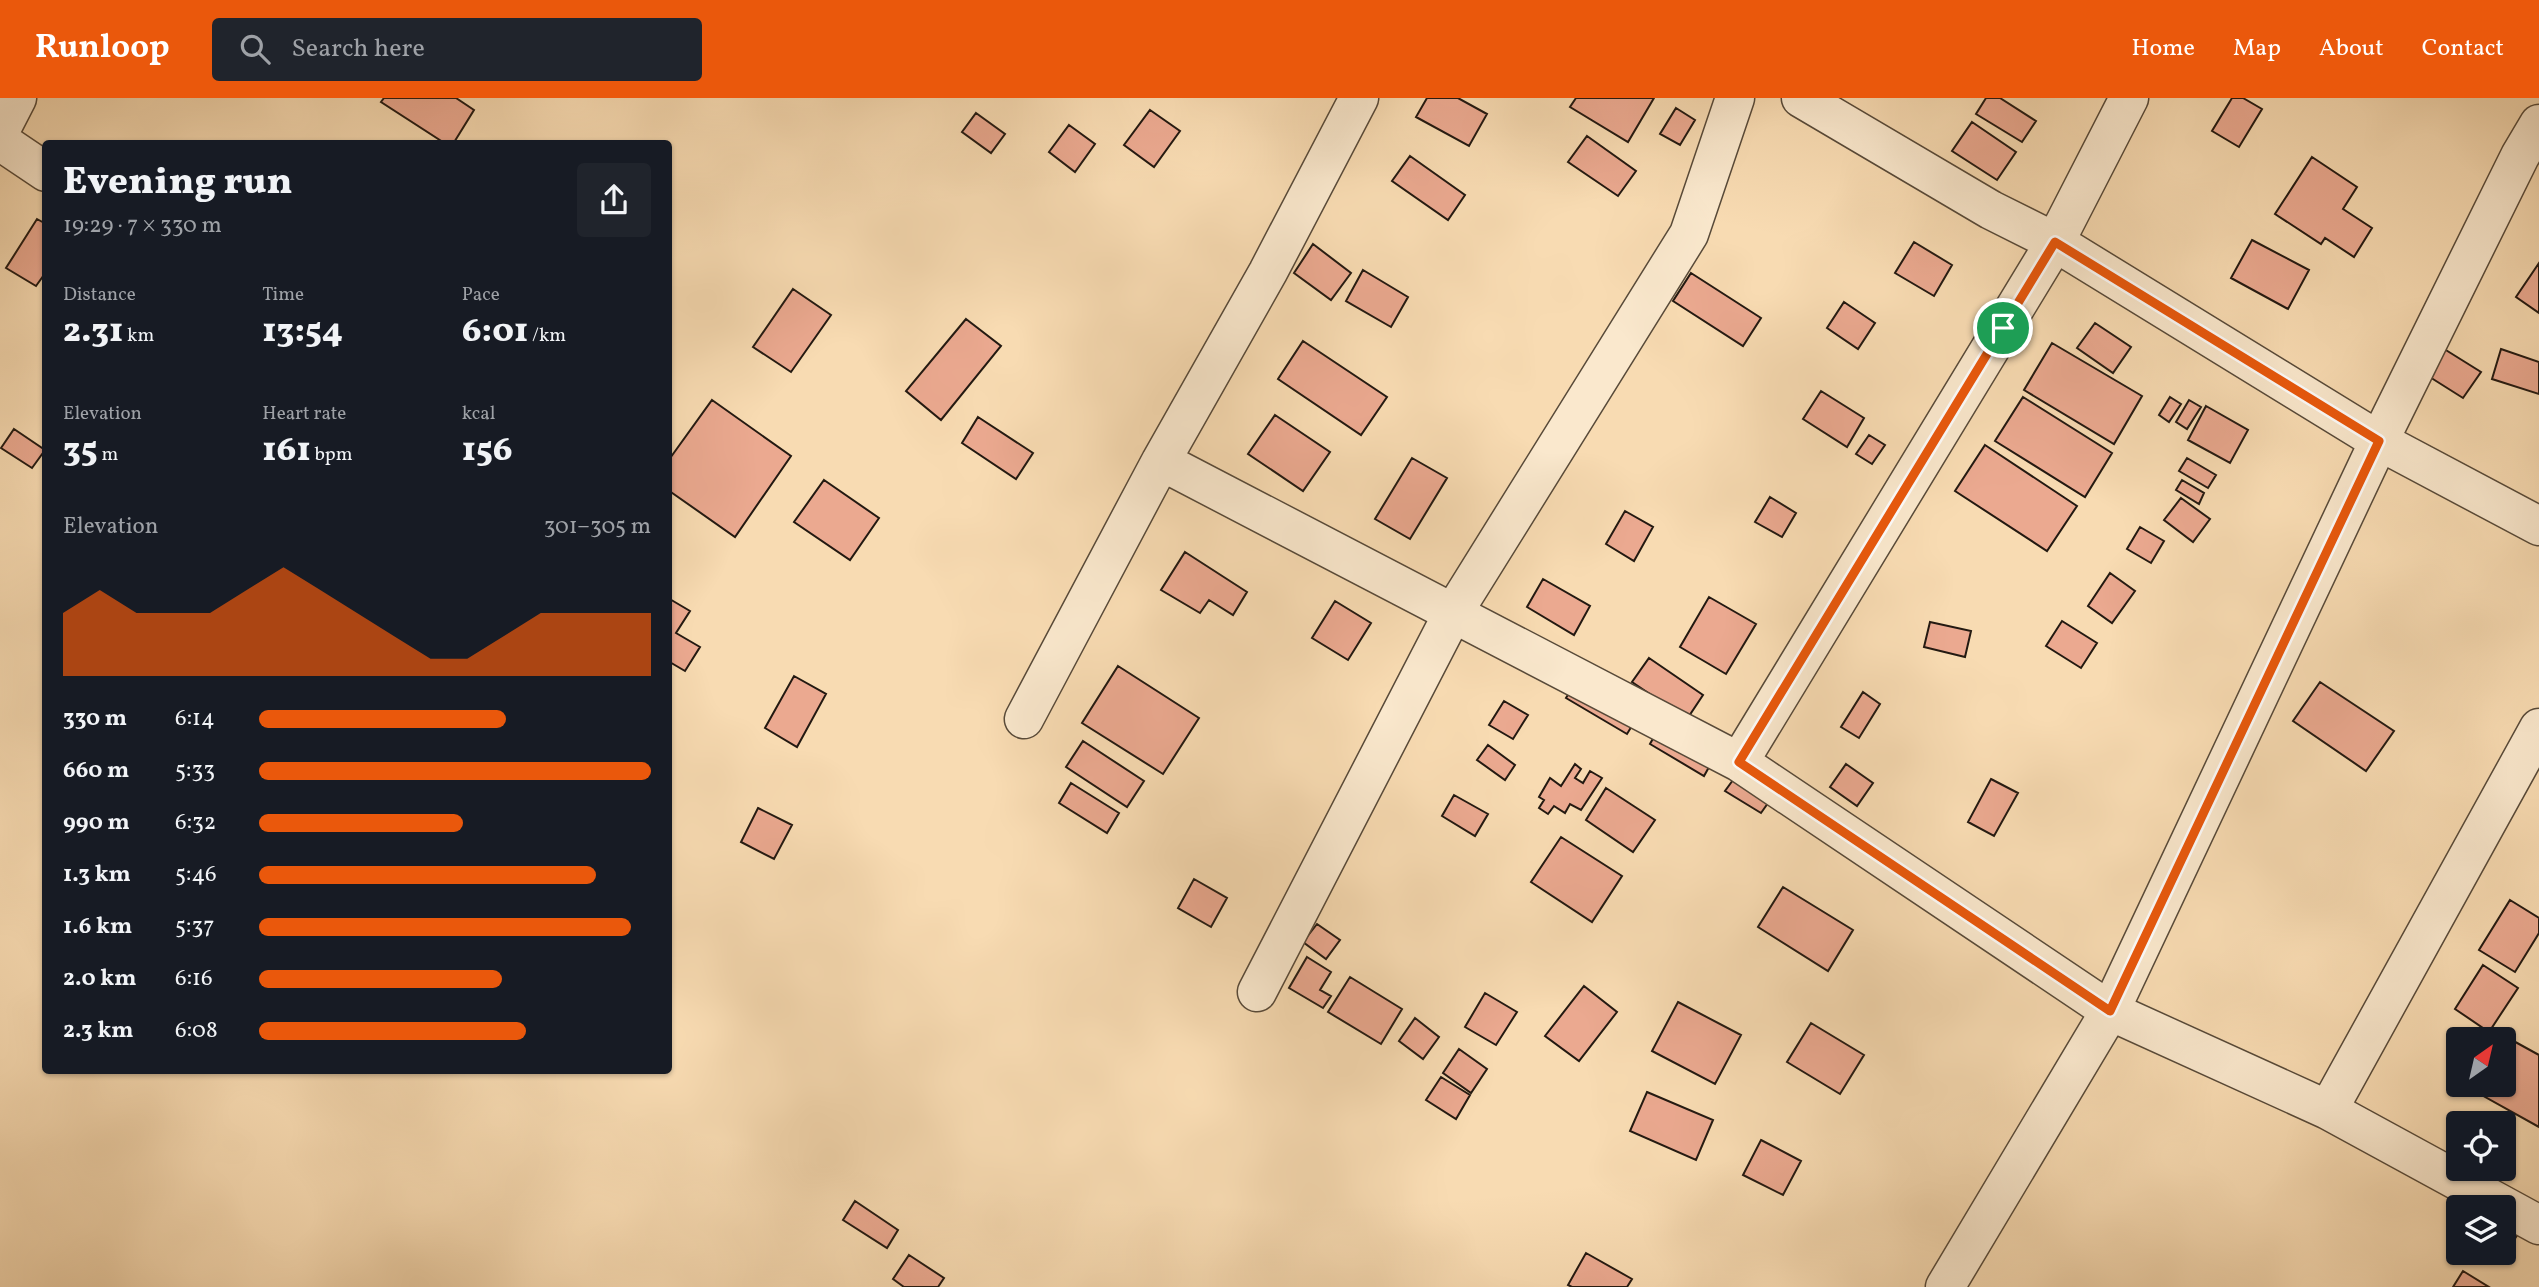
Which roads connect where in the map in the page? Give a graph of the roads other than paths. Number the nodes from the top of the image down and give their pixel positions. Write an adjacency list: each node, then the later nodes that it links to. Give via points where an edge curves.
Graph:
1 (17, 98): 7 (street)
2 (1359, 98): 12 (street)
3 (1735, 98): 14 (street, via 1689,234)
4 (1801, 98): 10 (street, via 1991,210)
5 (2129, 98): 10 (street)
6 (2539, 124): 11 (street)
7 (0, 131)
8 (0, 141): 9 (street)
9 (42, 169)
10 (2055, 242): 11 (street); 17 (street)
11 (2379, 441): 13 (street); 19 (street)
12 (1161, 461): 14 (street); 15 (street)
13 (2539, 526)
14 (1453, 614): 17 (street); 18 (street)
15 (1024, 719)
16 (2539, 728): 20 (street)
17 (1739, 762): 19 (street)
18 (1257, 992)
19 (2110, 1011): 20 (street); 22 (street)
20 (2328, 1110): 21 (street)
21 (2539, 1225)
22 (1945, 1287)

